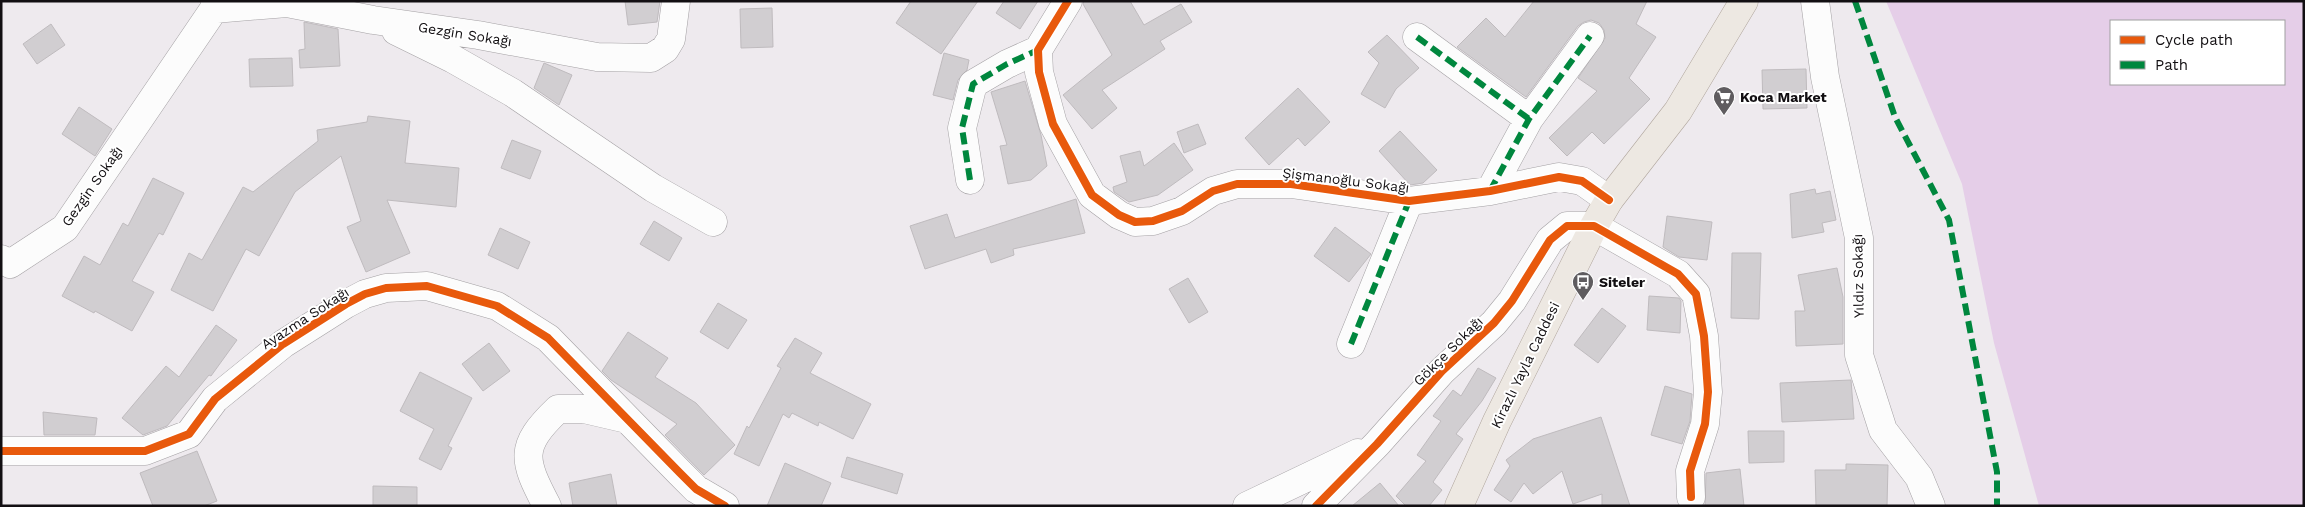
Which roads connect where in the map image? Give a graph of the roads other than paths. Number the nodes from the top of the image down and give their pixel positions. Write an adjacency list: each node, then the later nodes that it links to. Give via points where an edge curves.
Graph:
1 (676, 1): 6 (street, Gezgin Sokağı, via 672,39 665,49 651,58 597,56)
2 (1068, 1): 9 (street)
3 (1744, 1): 13 (main road, Kirazlı Yayla Caddesi, via 1678,111)
4 (1815, 1): 28 (street, Yıldız Sokağı, via 1825,77 1859,238 1859,355 1883,430 1919,477)
5 (214, 5): 6 (street, Gezgin Sokağı, via 287,3); 17 (street, Gezgin Sokağı, via 65,228 10,264)
6 (373, 20): 15 (street, via 513,93 653,188)
7 (1590, 36): 10 (street)
8 (1417, 37): 10 (street)
9 (1038, 50): 11 (street, via 973,84 962,128); 14 (street, Şişmanoğlu Sokağı, via 1039,72 1053,124 1092,195 1134,222 1153,221 1182,211 1213,191 1237,184 1291,184)
10 (1529, 119): 12 (street)
11 (970, 180)
12 (1490, 191): 13 (street, Şişmanoğlu Sokağı, via 1559,177 1582,181); 14 (street, Şişmanoğlu Sokağı)
13 (1609, 200): 16 (main road, Kirazlı Yayla Caddesi)
14 (1409, 201): 18 (street)
15 (713, 222)
16 (1594, 226): 20 (street, Gökçe Sokağı, via 1566,226 1550,240 1512,301 1494,323 1442,371); 22 (street, via 1678,274 1696,294 1704,336 1708,392 1704,424 1690,471); 27 (main road, Kirazlı Yayla Caddesi, via 1497,421)
17 (1, 259)
18 (1351, 344)
19 (627, 419): 21 (street, Ayazma Sokağı, via 548,338 497,306 427,286 386,288 346,304 284,344 214,399 189,434 145,451); 23 (street, via 584,409 558,409 542,424 530,443 528,459 532,476); 24 (street, Ayazma Sokağı, via 696,489)
20 (1377, 444): 25 (street); 26 (street, Gökçe Sokağı)
21 (1, 451)
22 (1691, 497)
23 (547, 506)
24 (724, 506)
25 (1246, 506)
26 (1316, 506)
27 (1459, 506)
28 (1931, 506)

